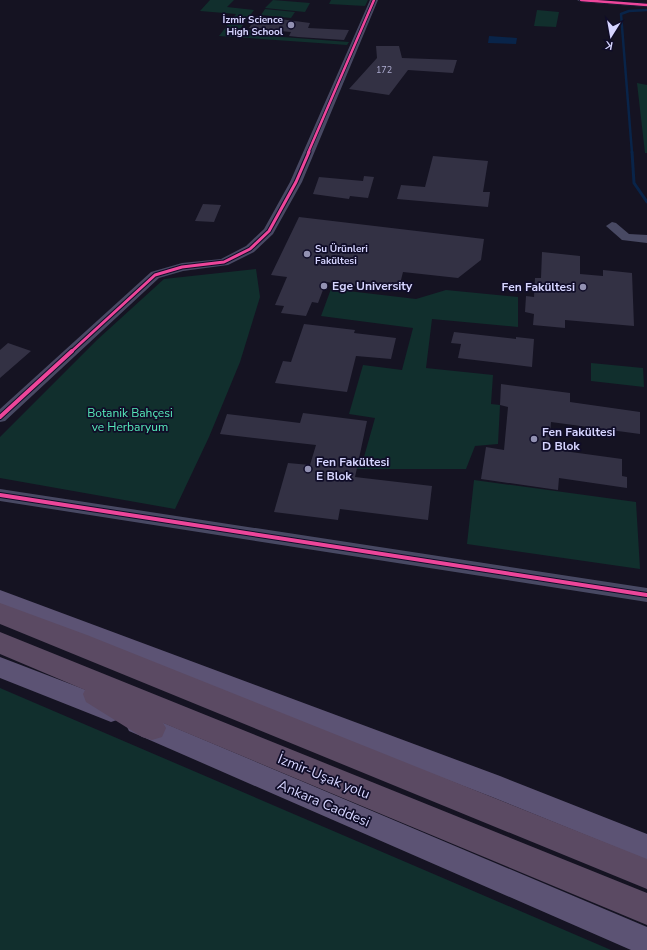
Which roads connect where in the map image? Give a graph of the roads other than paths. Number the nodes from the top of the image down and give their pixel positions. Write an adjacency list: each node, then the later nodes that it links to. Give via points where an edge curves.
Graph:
1 (374, 0): 7 (street, via 296,182 269,230 250,249 224,262 182,267 155,275)
2 (581, 0): 3 (street)
3 (612, 3): 4 (street)
4 (647, 5)
5 (612, 226): 6 (street, via 626,237)
6 (647, 239)
7 (0, 417)
8 (0, 495): 9 (street)
9 (647, 595)
10 (0, 598): 15 (main road)
11 (0, 612): 12 (highway)
12 (78, 642): 15 (highway); 19 (highway)
13 (0, 643): 14 (highway, İzmir-Uşak yolu)
14 (39, 658): 17 (highway); 20 (highway, İzmir-Uşak yolu)
15 (161, 660): 18 (main road, via 500,788)
16 (0, 667): 17 (main road, Ankara Caddesi)
17 (152, 728): 21 (main road, Ankara Caddesi)
18 (647, 847)
19 (647, 874)
20 (647, 909)
21 (647, 942)

